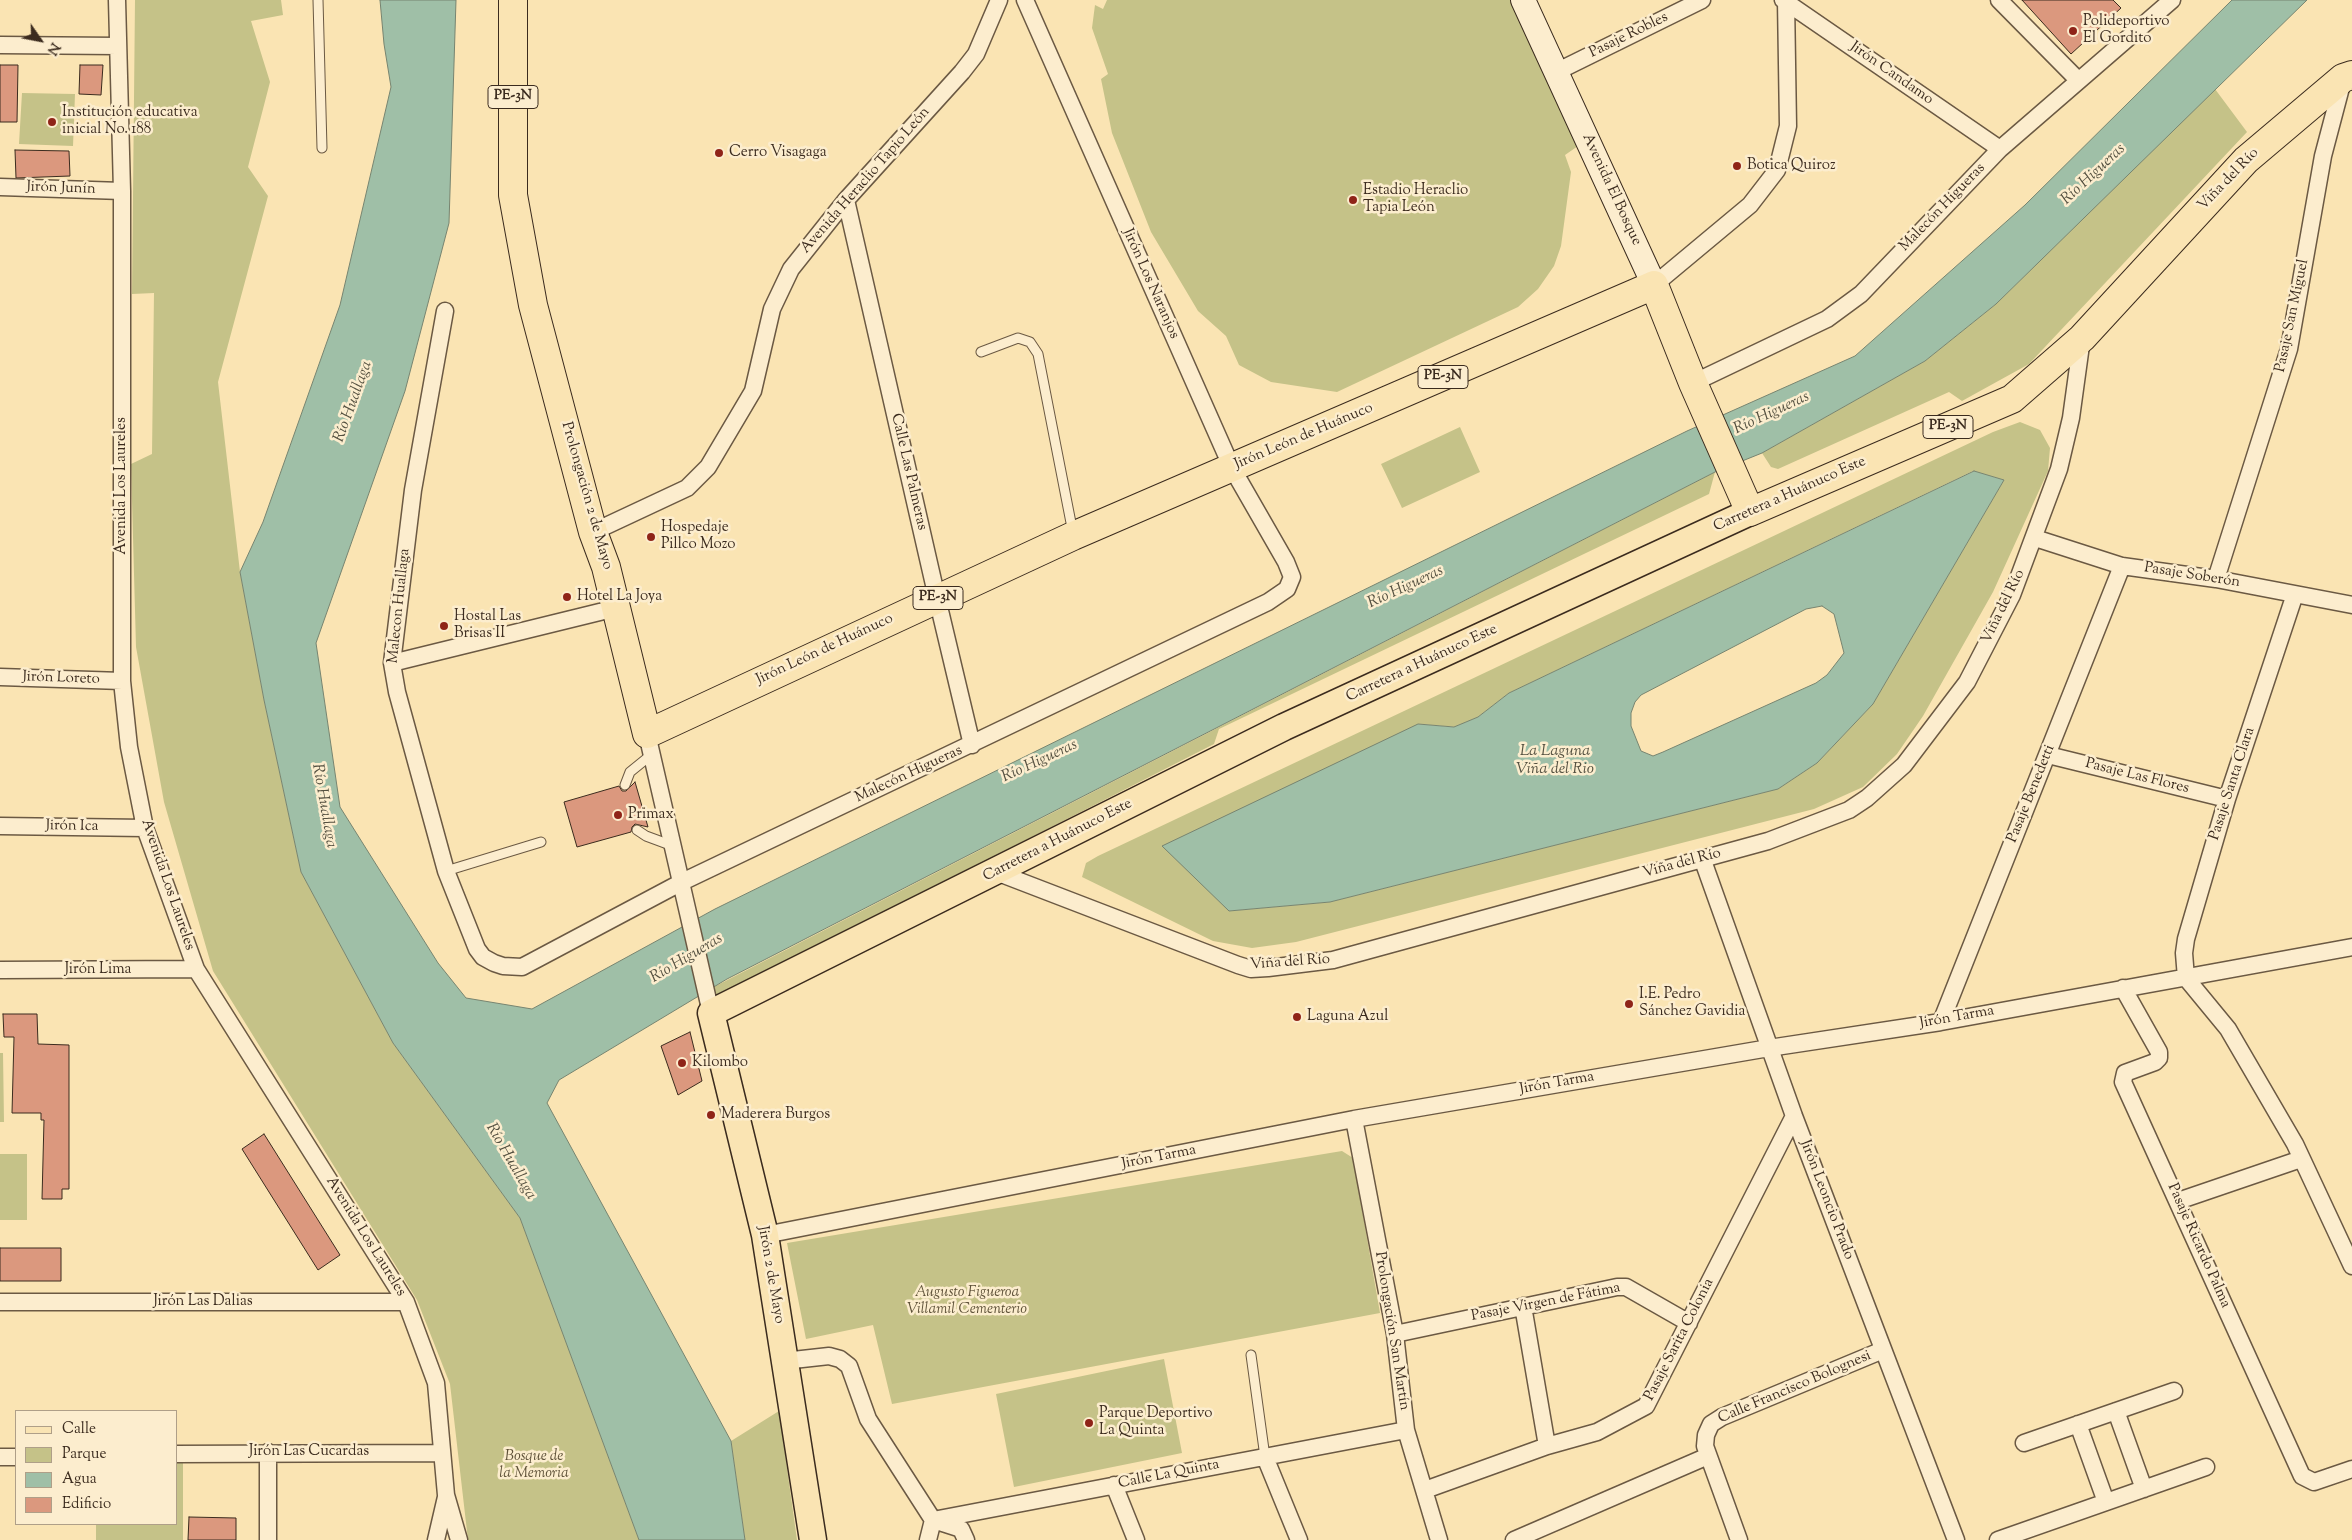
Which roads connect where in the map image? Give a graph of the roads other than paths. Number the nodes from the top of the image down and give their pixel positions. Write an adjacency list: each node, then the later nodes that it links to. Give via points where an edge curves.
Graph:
1 (118, 0): 12 (street, Avenida Los Laureles)
2 (318, 0): 16 (lane)
3 (513, 0): 29 (highway, Prolongación 2 de Mayo / PE-3N, via 512,195 533,305)
4 (999, 0): 20 (street, Avenida Heraclio Tapio León, via 976,54)
5 (1025, 0): 27 (street, Jirón Los Naranjos)
6 (1523, 0): 13 (street, Avenida El Bosque)
7 (1702, 0): 13 (street, Pasaje Robles)
8 (1999, 0): 15 (street)
9 (2172, 0): 15 (street, Malecón Higueras)
10 (1785, 1): 17 (street, Jirón Candamo); 21 (street, Jirón León de Huánuco, via 1788,126 1777,170 1750,205)
11 (0, 45): 12 (street)
12 (118, 46): 19 (street, Avenida Los Laureles)
13 (1556, 72): 21 (street, Avenida El Bosque)
14 (2348, 76): 22 (highway, Viña del Río / PE-3N, via 2246,160); 34 (street, Pasaje San Miguel, via 2324,156 2289,349)
15 (2078, 80): 17 (street, Malecón Higueras)
16 (322, 148)
17 (2000, 149): 26 (street, Malecón Higueras, via 1861,294 1827,319)
18 (0, 187): 19 (street, Jirón Junín)
19 (122, 191): 41 (street, Avenida Los Laureles)
20 (846, 200): 29 (street, Avenida Heraclio Tapio León, via 791,269 772,309 753,391 708,467 687,488); 36 (street, Calle Las Palmeras)
21 (1654, 285): 26 (highway, Avenida El Bosque); 27 (highway, Jirón León de Huánuco / PE-3N)
22 (2118, 299): 24 (highway, Carretera a Huánuco Este / PE-3N)
23 (445, 311): 39 (street, Malecon Huallaga, via 413,490)
24 (2082, 338): 28 (highway, Carretera a Huánuco Este / PE-3N, via 2012,400); 31 (street, Viña del Río, via 2071,418 2059,469)
25 (980, 352): 30 (lane, via 1018,338 1030,342 1038,354)
26 (1697, 392): 28 (highway, Avenida El Bosque)
27 (1232, 468): 30 (highway, Jirón León de Huánuco / PE-3N); 32 (street, Jirón Los Naranjos)
28 (1750, 512): 54 (main road, Carretera a Huánuco Este, via 1284,727)
29 (594, 532): 38 (highway, Prolongación 2 de Mayo / PE-3N)
30 (1073, 536): 36 (highway, Jirón León de Huánuco / PE-3N)
31 (2035, 538): 33 (street, Pasaje Soberón); 52 (street, Viña del Río, via 2012,595 1966,682 1904,765 1849,810 1768,841)
32 (1286, 562): 43 (street, Malecón Higueras, via 1292,577 1287,590 1268,602)
33 (2122, 566): 34 (street, Pasaje Soberón); 44 (street, Pasaje Benedetti)
34 (2216, 579): 35 (street, Pasaje Soberón)
35 (2295, 594): 37 (street, Pasaje Soberón); 46 (street, Pasaje Santa Clara)
36 (937, 598): 42 (highway, Jirón León de Huánuco / PE-3N); 43 (street, Calle Las Palmeras)
37 (2351, 602)
38 (616, 608): 39 (street); 42 (highway, Prolongación 2 de Mayo / PE-3N)
39 (392, 663): 53 (street, Malecon Huallaga)
40 (0, 676): 41 (street, Jirón Loreto)
41 (122, 681): 48 (street, Avenida Los Laureles, via 129,747)
42 (649, 744): 45 (lane); 51 (street, Prolongación 2 de Mayo / PE-3N)
43 (972, 744): 55 (street, Malecón Higueras)
44 (2048, 755): 46 (street, Pasaje Las Flores); 63 (street, Pasaje Benedetti)
45 (625, 785)
46 (2227, 799): 60 (street, Pasaje Santa Clara, via 2186,939)
47 (0, 826): 48 (street, Jirón Ica)
48 (145, 828): 58 (street, Avenida Los Laureles)
49 (637, 830): 51 (lane)
50 (540, 842): 53 (lane)
51 (674, 846): 55 (street, Prolongación 2 de Mayo / PE-3N)
52 (1702, 858): 54 (street, Viña del Río, via 1333,960 1250,969); 64 (street, Jirón Leoncio Prado)
53 (446, 870): 57 (street, Malecon Huallaga, via 477,949 484,957)
54 (996, 872): 62 (main road, Carretera a Huánuco Este)
55 (683, 885): 57 (street, Malecón Higueras, via 522,966); 62 (street, PE-3N)
56 (2352, 947): 60 (street, Jirón Tarma)
57 (503, 966)
58 (196, 969): 59 (street, Jirón Lima); 72 (street, Avenida Los Laureles)
59 (0, 970)
60 (2186, 978): 61 (street, Jirón Tarma); 67 (street, via 2228,1029)
61 (2123, 988): 63 (street, Jirón Tarma); 68 (street, Pasaje Ricardo Palma, via 2159,1052 2155,1062 2125,1073 2123,1082)
62 (709, 1004): 69 (main road, Jirón 2 de Mayo)
63 (1941, 1022): 64 (street, Jirón Tarma)
64 (1769, 1048): 65 (street, Jirón Leoncio Prado); 66 (street, Jirón Tarma)
65 (1794, 1116): 74 (street, Pasaje Sarita Colonia); 76 (street, Jirón Leoncio Prado)
66 (1354, 1119): 69 (street, Jirón Tarma); 75 (street, Prolongación San Martín)
67 (2301, 1159): 68 (street); 70 (street)
68 (2178, 1201): 93 (street, Pasaje Ricardo Palma, via 2302,1476 2314,1482)
69 (765, 1236): 78 (main road, Jirón 2 de Mayo)
70 (2352, 1266)
71 (0, 1302): 72 (street, Jirón Las Dalias)
72 (406, 1302): 86 (street, Avenida Los Laureles, via 436,1383)
73 (1523, 1306): 74 (street, Pasaje Virgen de Fátima, via 1626,1287); 75 (street, Pasaje Virgen de Fátima); 84 (street)
74 (1689, 1323): 84 (street, Pasaje Sarita Colonia, via 1646,1406 1597,1432)
75 (1394, 1334): 82 (street, Prolongación San Martín)
76 (1883, 1350): 88 (street, Calle Francisco Bolognesi, via 1722,1417 1711,1424 1706,1435); 111 (street, Jirón Leoncio Prado)
77 (1251, 1355): 91 (lane)
78 (784, 1361): 99 (street, via 829,1356 849,1366 868,1419); 103 (main road, Jirón 2 de Mayo)
79 (2174, 1391): 80 (street)
80 (2116, 1411): 81 (street); 95 (street)
81 (2078, 1424): 83 (street); 98 (street)
82 (1406, 1430): 91 (street, Calle La Quinta); 96 (street, Prolongación San Martín)
83 (2024, 1443)
84 (1547, 1446): 96 (street, Pasaje Sarita Colonia)
85 (268, 1452): 86 (street, Jirón Las Cucardas); 87 (street, Jirón Las Cucardas); 100 (street)
86 (442, 1453): 97 (street, Avenida Los Laureles)
87 (178, 1454)
88 (1708, 1456): 109 (street); 110 (street, Calle Francisco Bolognesi)
89 (0, 1457): 90 (street)
90 (15, 1457)
91 (1265, 1457): 94 (street, Calle La Quinta); 107 (street)
92 (2206, 1466): 95 (street)
93 (2352, 1469)
94 (1114, 1485): 99 (street, Calle La Quinta); 106 (street)
95 (2144, 1488): 98 (street)
96 (1425, 1490): 108 (street, Prolongación San Martín)
97 (446, 1495): 101 (street, Avenida Los Laureles); 102 (street, Avenida Los Laureles)
98 (2106, 1502): 112 (street)
99 (933, 1520): 104 (street); 105 (street, via 961,1529)
100 (268, 1540)
101 (436, 1540)
102 (459, 1540)
103 (812, 1540)
104 (928, 1540)
105 (966, 1540)
106 (1136, 1540)
107 (1299, 1540)
108 (1439, 1540)
109 (1514, 1540)
110 (1740, 1540)
111 (1956, 1540)
112 (1998, 1540)

